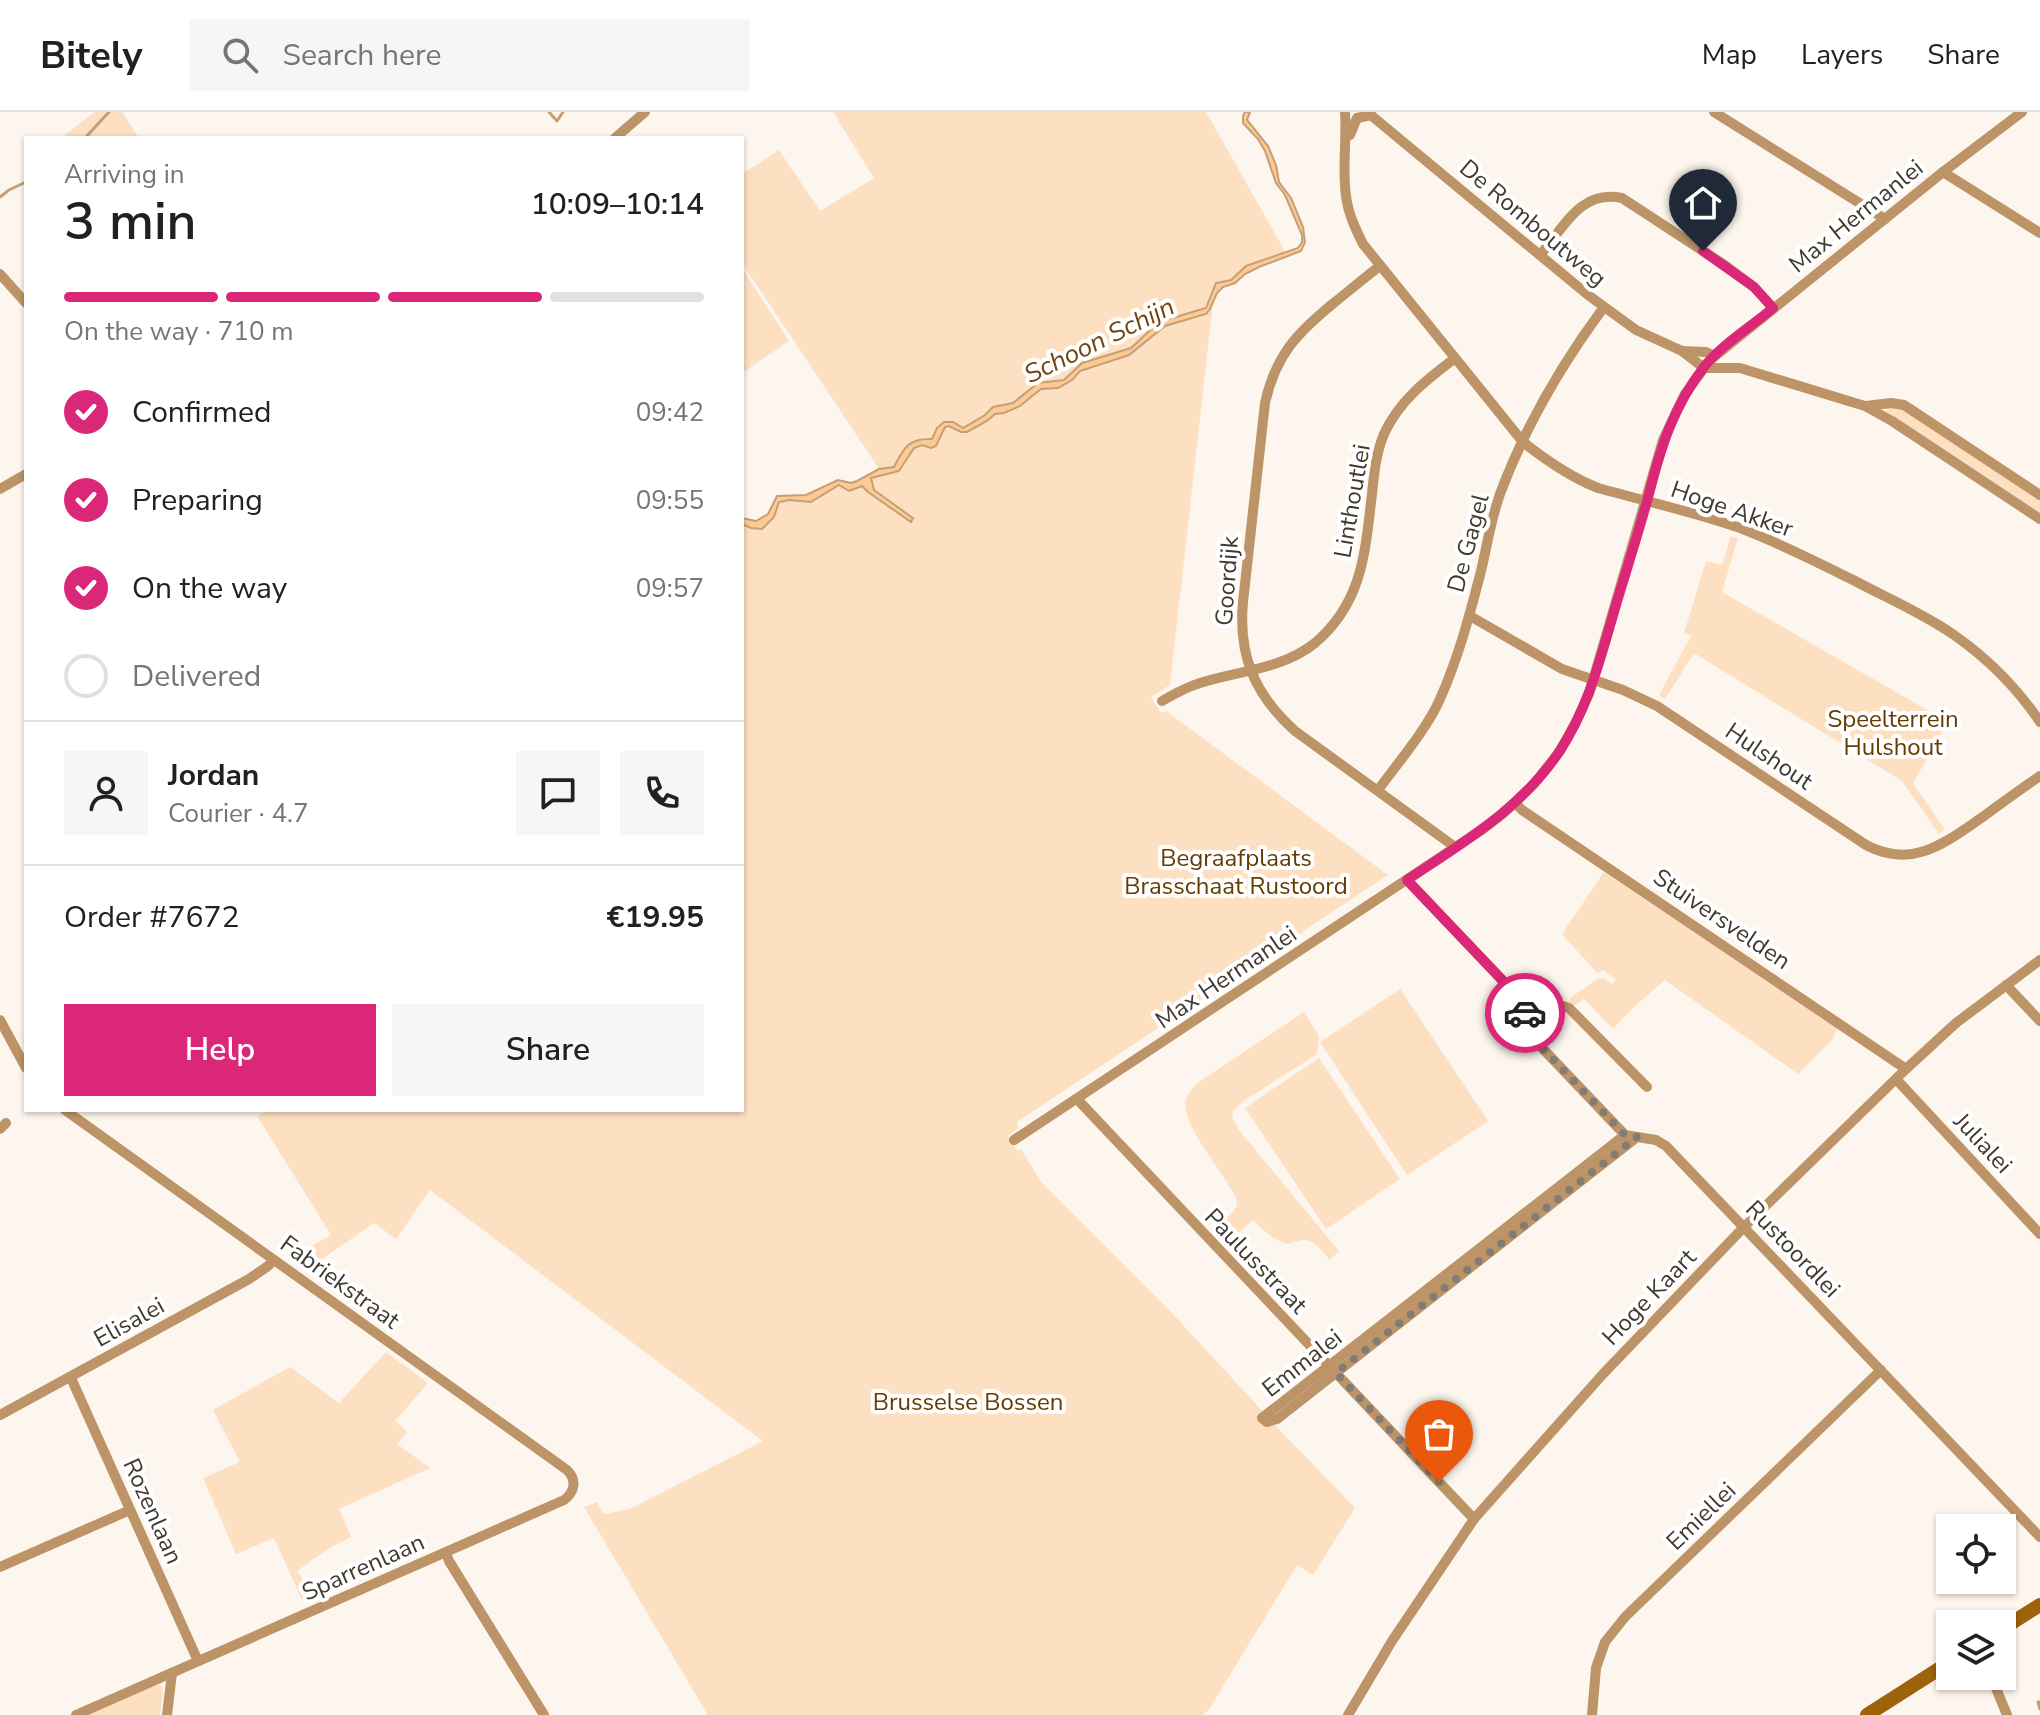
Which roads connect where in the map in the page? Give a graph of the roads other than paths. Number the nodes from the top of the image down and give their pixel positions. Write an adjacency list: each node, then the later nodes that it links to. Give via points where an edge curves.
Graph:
1 (645, 112): 6 (street)
2 (1345, 112): 7 (street, Hoge Akker)
3 (1714, 112): 9 (street)
4 (2022, 112): 8 (street, Max Hermanlei)
5 (1369, 113): 7 (street, Hoge Akker, via 1354,123); 11 (street, De Romboutweg)
6 (617, 136)
7 (1344, 157): 12 (street, Hoge Akker, via 1349,213)
8 (1943, 172): 9 (street, Max Hermanlei); 10 (street)
9 (1885, 219): 16 (street, Max Hermanlei)
10 (2040, 233)
11 (1540, 255): 15 (street, De Romboutweg); 16 (street, via 1584,203 1601,196 1622,198 1726,266)
12 (1380, 266): 19 (street, Hoge Akker); 30 (street, Goordijk, via 1302,330 1282,355 1268,388 1242,611)
13 (0, 274): 14 (street)
14 (24, 301)
15 (1604, 307): 17 (street, De Romboutweg, via 1636,330); 23 (street, De Gagel, via 1547,392)
16 (1773, 308): 18 (street, Max Hermanlei)
17 (1682, 351): 18 (street, De Romboutweg); 20 (street, De Romboutweg)
18 (1719, 353): 20 (street, Max Hermanlei); 21 (street)
19 (1454, 359): 23 (street, Hoge Akker); 30 (street, Linthoutlei, via 1413,393 1385,433 1376,462 1364,560 1346,607 1326,633 1300,653)
20 (1704, 368): 21 (street); 27 (street, Max Hermanlei, via 1665,434)
21 (1740, 368): 22 (street)
22 (1865, 406): 26 (street, via 1904,405); 28 (street)
23 (1523, 442): 27 (street, Hoge Akker, via 1582,481); 29 (street, De Gagel, via 1499,497)
24 (24, 475): 25 (street)
25 (0, 489)
26 (2040, 495)
27 (1646, 502): 31 (street, Max Hermanlei); 33 (street, Hoge Akker, via 1763,537 1927,619 1994,668)
28 (2040, 519)
29 (1470, 616): 31 (street, Hulshout, via 1547,662); 35 (street, De Gagel, via 1438,702)
30 (1251, 671): 32 (street, Linthoutlei, via 1200,683); 35 (street, Goordijk, via 1283,720)
31 (1593, 681): 34 (street, Hulshout, via 1657,706 1880,851 1906,854 1936,848); 36 (street, Max Hermanlei, via 1560,751)
32 (1162, 701)
33 (2040, 720)
34 (2040, 776)
35 (1378, 790): 37 (street, Goordijk)
36 (1515, 803): 37 (street, Max Hermanlei); 45 (street, Stuiversvelden)
37 (1455, 847): 38 (street, Max Hermanlei)
38 (1407, 880): 41 (street); 48 (street, Max Hermanlei)
39 (2040, 960): 40 (street, Hoge Kaart)
40 (2006, 985): 43 (street); 45 (street, Hoge Kaart)
41 (1524, 1003): 47 (street, via 1569,1008); 50 (street, via 1526,1031)
42 (0, 1020): 44 (street)
43 (2040, 1021)
44 (24, 1064)
45 (1906, 1069): 46 (street, Hoge Kaart)
46 (1896, 1079): 53 (street, Hoge Kaart); 54 (street, Julialei)
47 (1647, 1087)
48 (1077, 1099): 52 (street, Max Hermanlei); 56 (street, Paulusstraat)
49 (68, 1112): 55 (street, Fabriekstraat)
50 (1625, 1135): 51 (street, Rustoordlei); 56 (street, Emmalei)
51 (1637, 1137): 53 (street, Rustoordlei, via 1666,1146); 56 (street, Emmalei)
52 (1014, 1140)
53 (1744, 1227): 57 (street, Rustoordlei); 62 (street, Hoge Kaart)
54 (2040, 1234)
55 (274, 1260): 58 (street, Elisalei); 60 (street, Fabriekstraat, via 567,1470 574,1481)
56 (1333, 1370): 56 (street, Emmalei, via 1262,1418 1277,1419); 62 (street, Paulusstraat)
57 (1881, 1370): 63 (street, Rustoordlei); 76 (street, Emiellei, via 1625,1617 1605,1642 1596,1668)
58 (71, 1378): 59 (street, Elisalei); 61 (street, Rozenlaan)
59 (0, 1415)
60 (570, 1496): 64 (street, Sparrenlaan)
61 (130, 1510): 65 (street); 68 (street, Rozenlaan)
62 (1474, 1519): 75 (street, Hoge Kaart)
63 (2040, 1537)
64 (446, 1553): 68 (street, Sparrenlaan); 74 (street)
65 (0, 1567)
66 (2040, 1605): 67 (street)
67 (2016, 1620)
68 (198, 1661): 70 (street, Sparrenlaan)
69 (1936, 1671): 77 (street)
70 (172, 1673): 72 (street, Sparrenlaan); 73 (street)
71 (1997, 1690): 78 (street)
72 (76, 1715)
73 (167, 1715)
74 (544, 1715)
75 (1348, 1715)
76 (1592, 1715)
77 (1867, 1715)
78 (2007, 1715)

